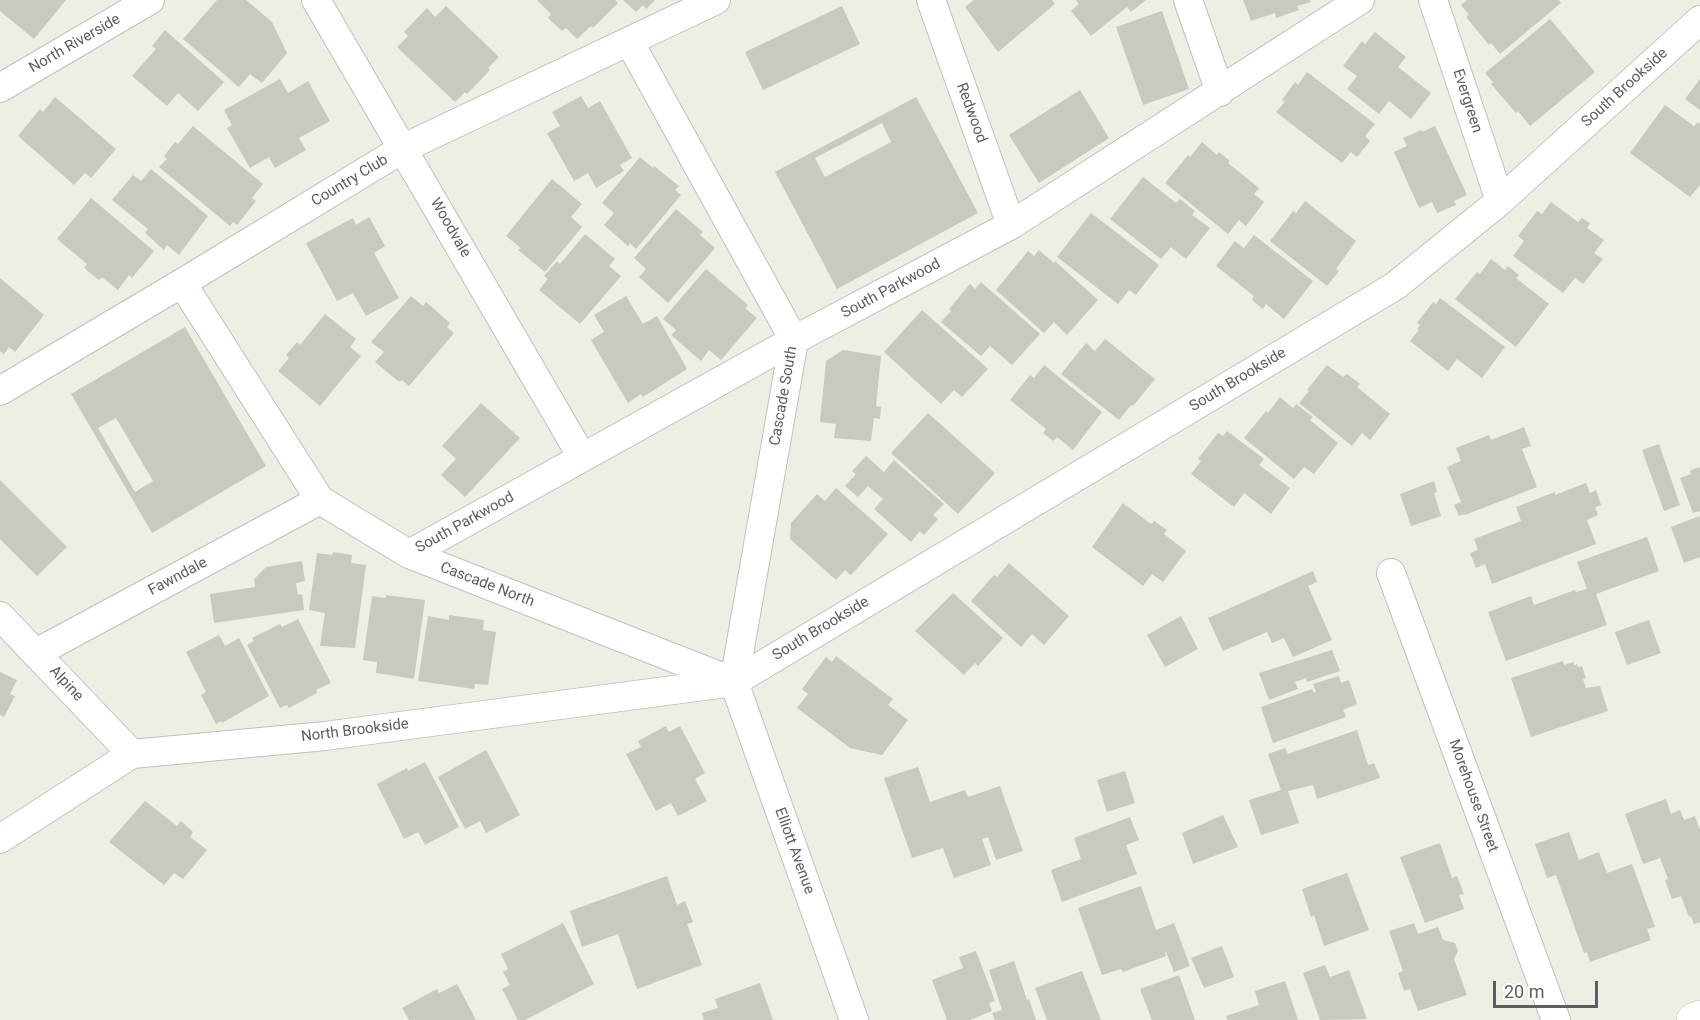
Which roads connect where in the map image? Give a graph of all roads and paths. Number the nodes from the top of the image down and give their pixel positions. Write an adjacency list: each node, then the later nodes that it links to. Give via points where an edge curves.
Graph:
1 (150, 0): 10 (street, North Riverside)
2 (316, 0): 12 (street, Woodvale)
3 (716, 0): 9 (street, Country Club)
4 (931, 0): 14 (street, Redwood)
5 (1188, 0): 11 (street)
6 (1360, 0): 11 (street, South Parkwood)
7 (1433, 0): 13 (street, Evergreen)
8 (1700, 20): 13 (street, South Brookside)
9 (628, 41): 12 (street, Country Club); 16 (street, Cascade South)
10 (0, 88)
11 (1220, 92): 14 (street, South Parkwood)
12 (404, 148): 15 (street, Country Club); 18 (street, Woodvale)
13 (1500, 201): 24 (street, South Brookside, via 1395,286)
14 (1011, 225): 16 (street, South Parkwood)
15 (182, 283): 17 (street, Country Club); 19 (street, Cascade North)
16 (794, 340): 18 (street, South Parkwood); 24 (street, Cascade South)
17 (0, 391)
18 (582, 457): 20 (street, South Parkwood)
19 (320, 500): 20 (street, Cascade North); 23 (street, Fawndale)
20 (409, 554): 24 (street, Cascade North)
21 (1391, 573): 29 (street, Morehouse Street)
22 (0, 616): 23 (street, Alpine)
23 (36, 653): 25 (street, Alpine)
24 (734, 682): 25 (street, North Brookside, via 325,736); 28 (street, Elliott Avenue)
25 (132, 753): 26 (street, North Brookside)
26 (0, 839)
27 (1700, 1017): 30 (street)
28 (854, 1020)
29 (1556, 1020)
30 (1693, 1020)

